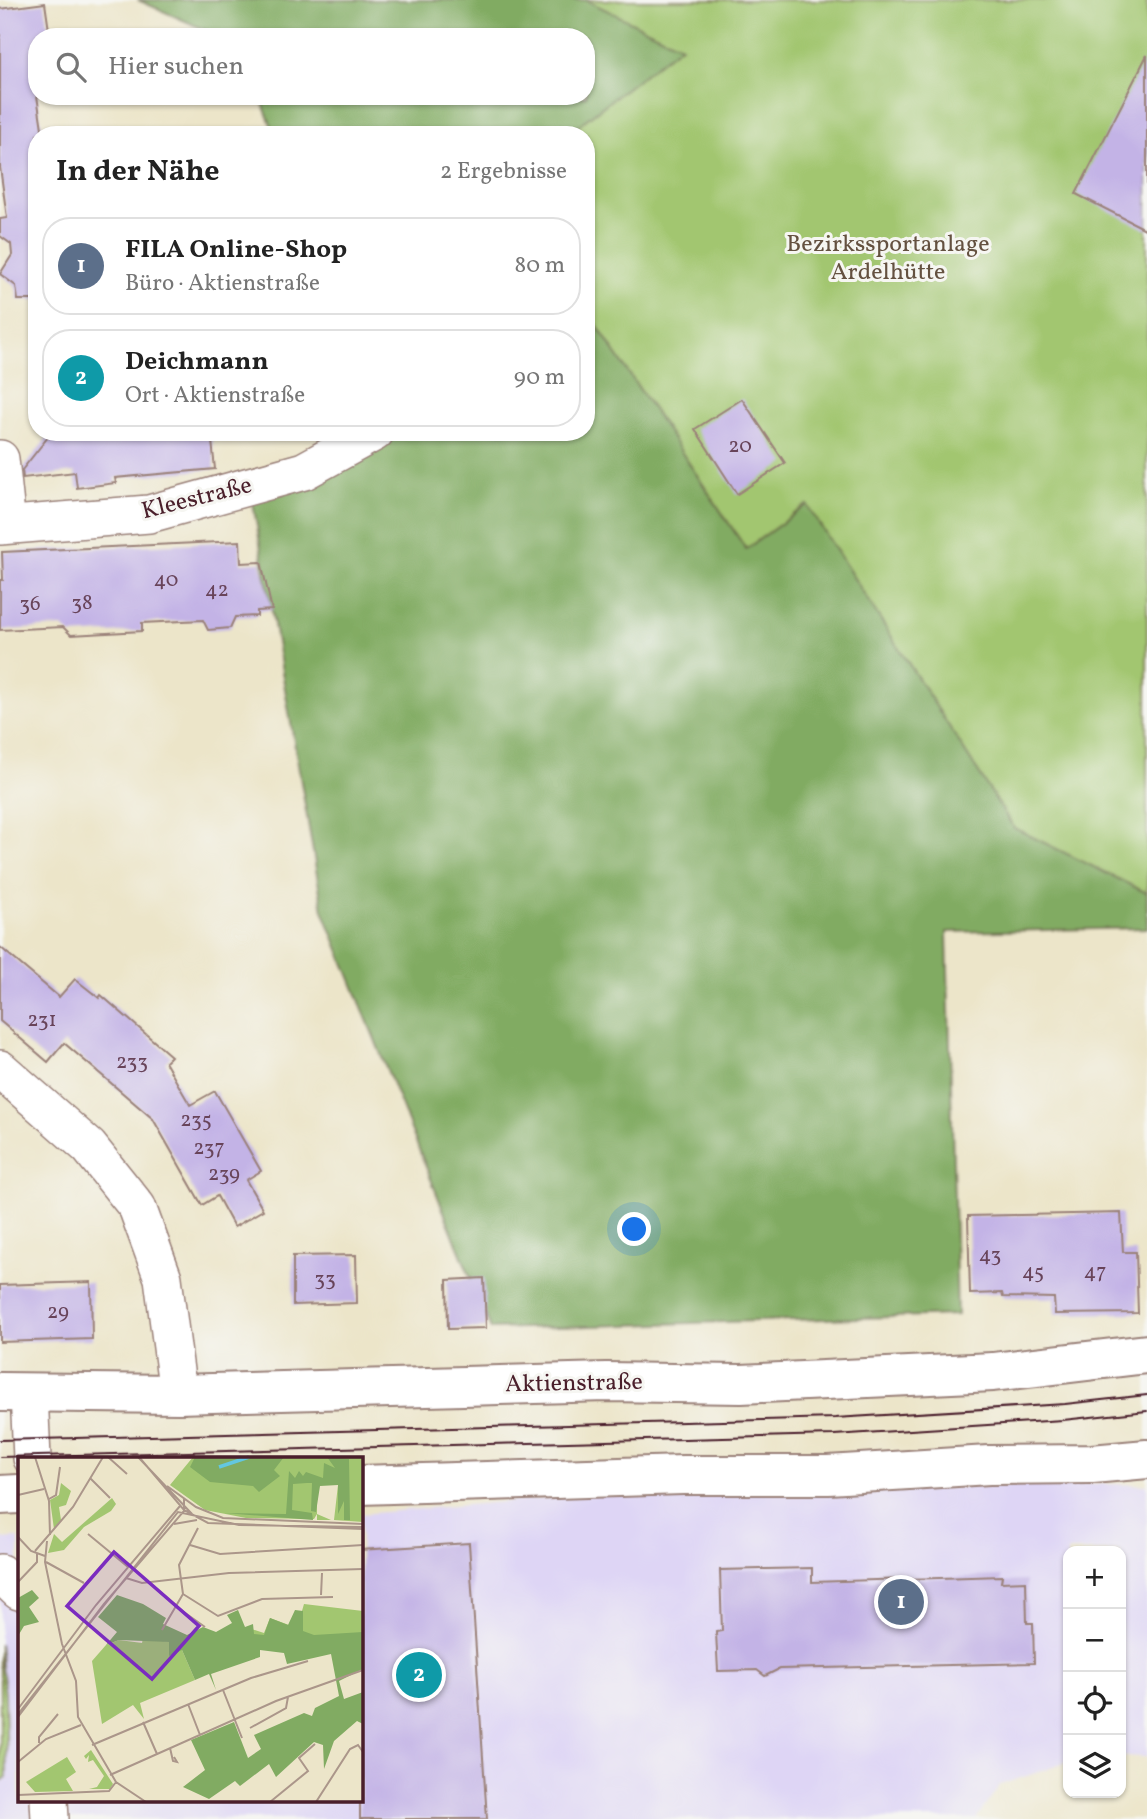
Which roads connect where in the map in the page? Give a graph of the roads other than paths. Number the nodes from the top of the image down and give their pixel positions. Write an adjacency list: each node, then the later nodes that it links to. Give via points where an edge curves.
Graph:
1 (359, 441): 3 (street, Kleestraße, via 304,471 149,514)
2 (0, 459): 3 (street, Kleestraße)
3 (4, 526)
4 (0, 1069): 7 (street, via 89,1147 137,1207 163,1278)
5 (1147, 1354): 7 (main road, Aktienstraße, via 993,1373 741,1384 606,1382)
6 (15, 1392): 7 (main road, Aktienstraße); 8 (street)
7 (178, 1394)
8 (32, 1457)
9 (1147, 1459): 10 (main road, via 828,1475)
10 (362, 1485)
11 (18, 1494): 12 (main road)
12 (0, 1495)
13 (0, 1573): 14 (street)
14 (18, 1590)
15 (49, 1801): 16 (street)
16 (50, 1819)

